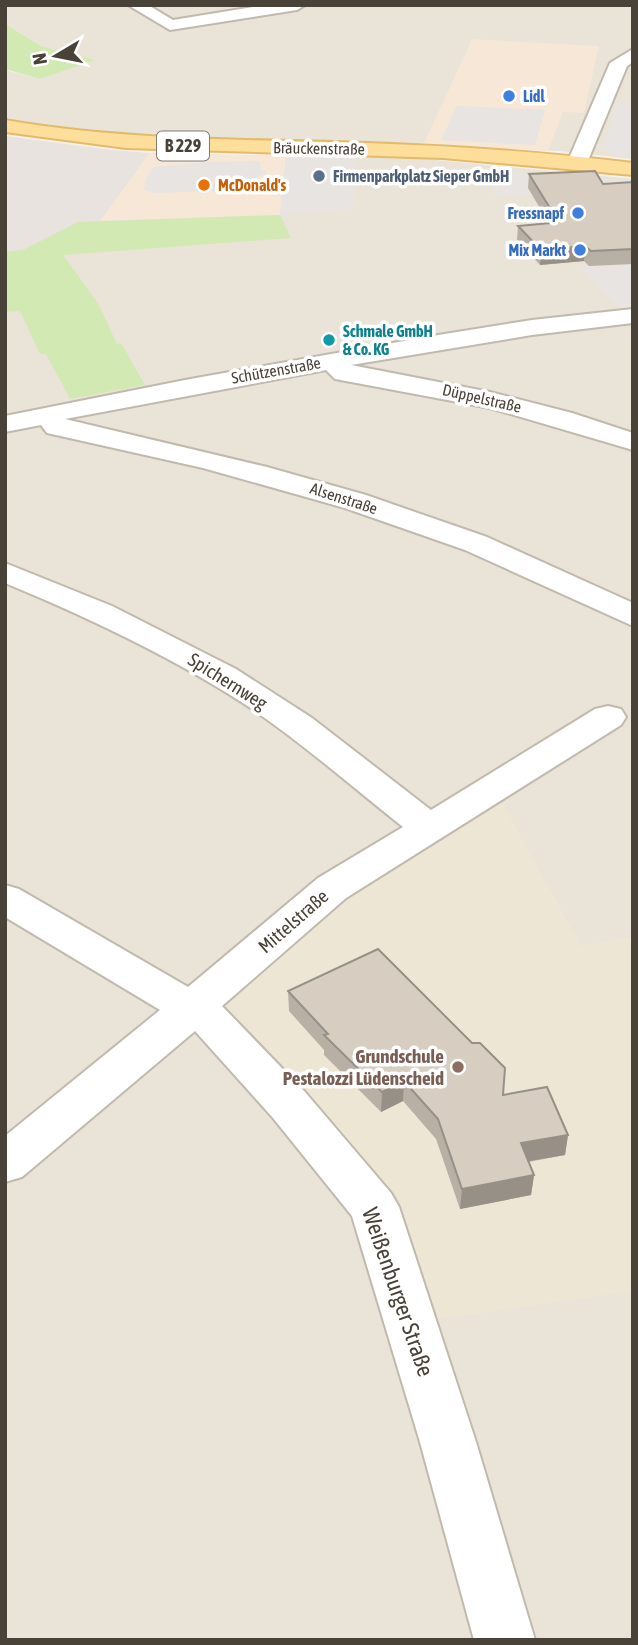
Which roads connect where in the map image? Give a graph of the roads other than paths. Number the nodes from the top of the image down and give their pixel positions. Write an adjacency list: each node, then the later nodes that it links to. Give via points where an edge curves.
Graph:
1 (136, 5): 2 (street, via 170,24)
2 (297, 5)
3 (633, 54): 5 (street, via 619,63 613,74)
4 (5, 126): 5 (main road, Bräuckenstraße / B 229, via 159,145 414,150)
5 (577, 163): 6 (main road, Bräuckenstraße / B 229)
6 (633, 169)
7 (633, 316): 8 (street, Schützenstraße, via 496,332)
8 (332, 360): 9 (street, Schützenstraße); 11 (street, Düppelstraße, via 344,373 510,404)
9 (47, 415): 10 (street, Schützenstraße); 13 (street, Alsenstraße, via 57,427 279,478 412,521 524,564)
10 (5, 424)
11 (633, 442)
12 (5, 572): 15 (street, Spichernweg, via 93,608 201,663 256,697)
13 (633, 616)
14 (608, 717): 15 (street, Mittelstraße)
15 (428, 827): 17 (street, Mittelstraße, via 332,888)
16 (5, 899): 17 (street, Weißenburger Straße)
17 (192, 1008): 18 (street, Mittelstraße); 19 (street, Weißenburger Straße, via 229,1039 374,1207)
18 (5, 1163)
19 (505, 1640)

